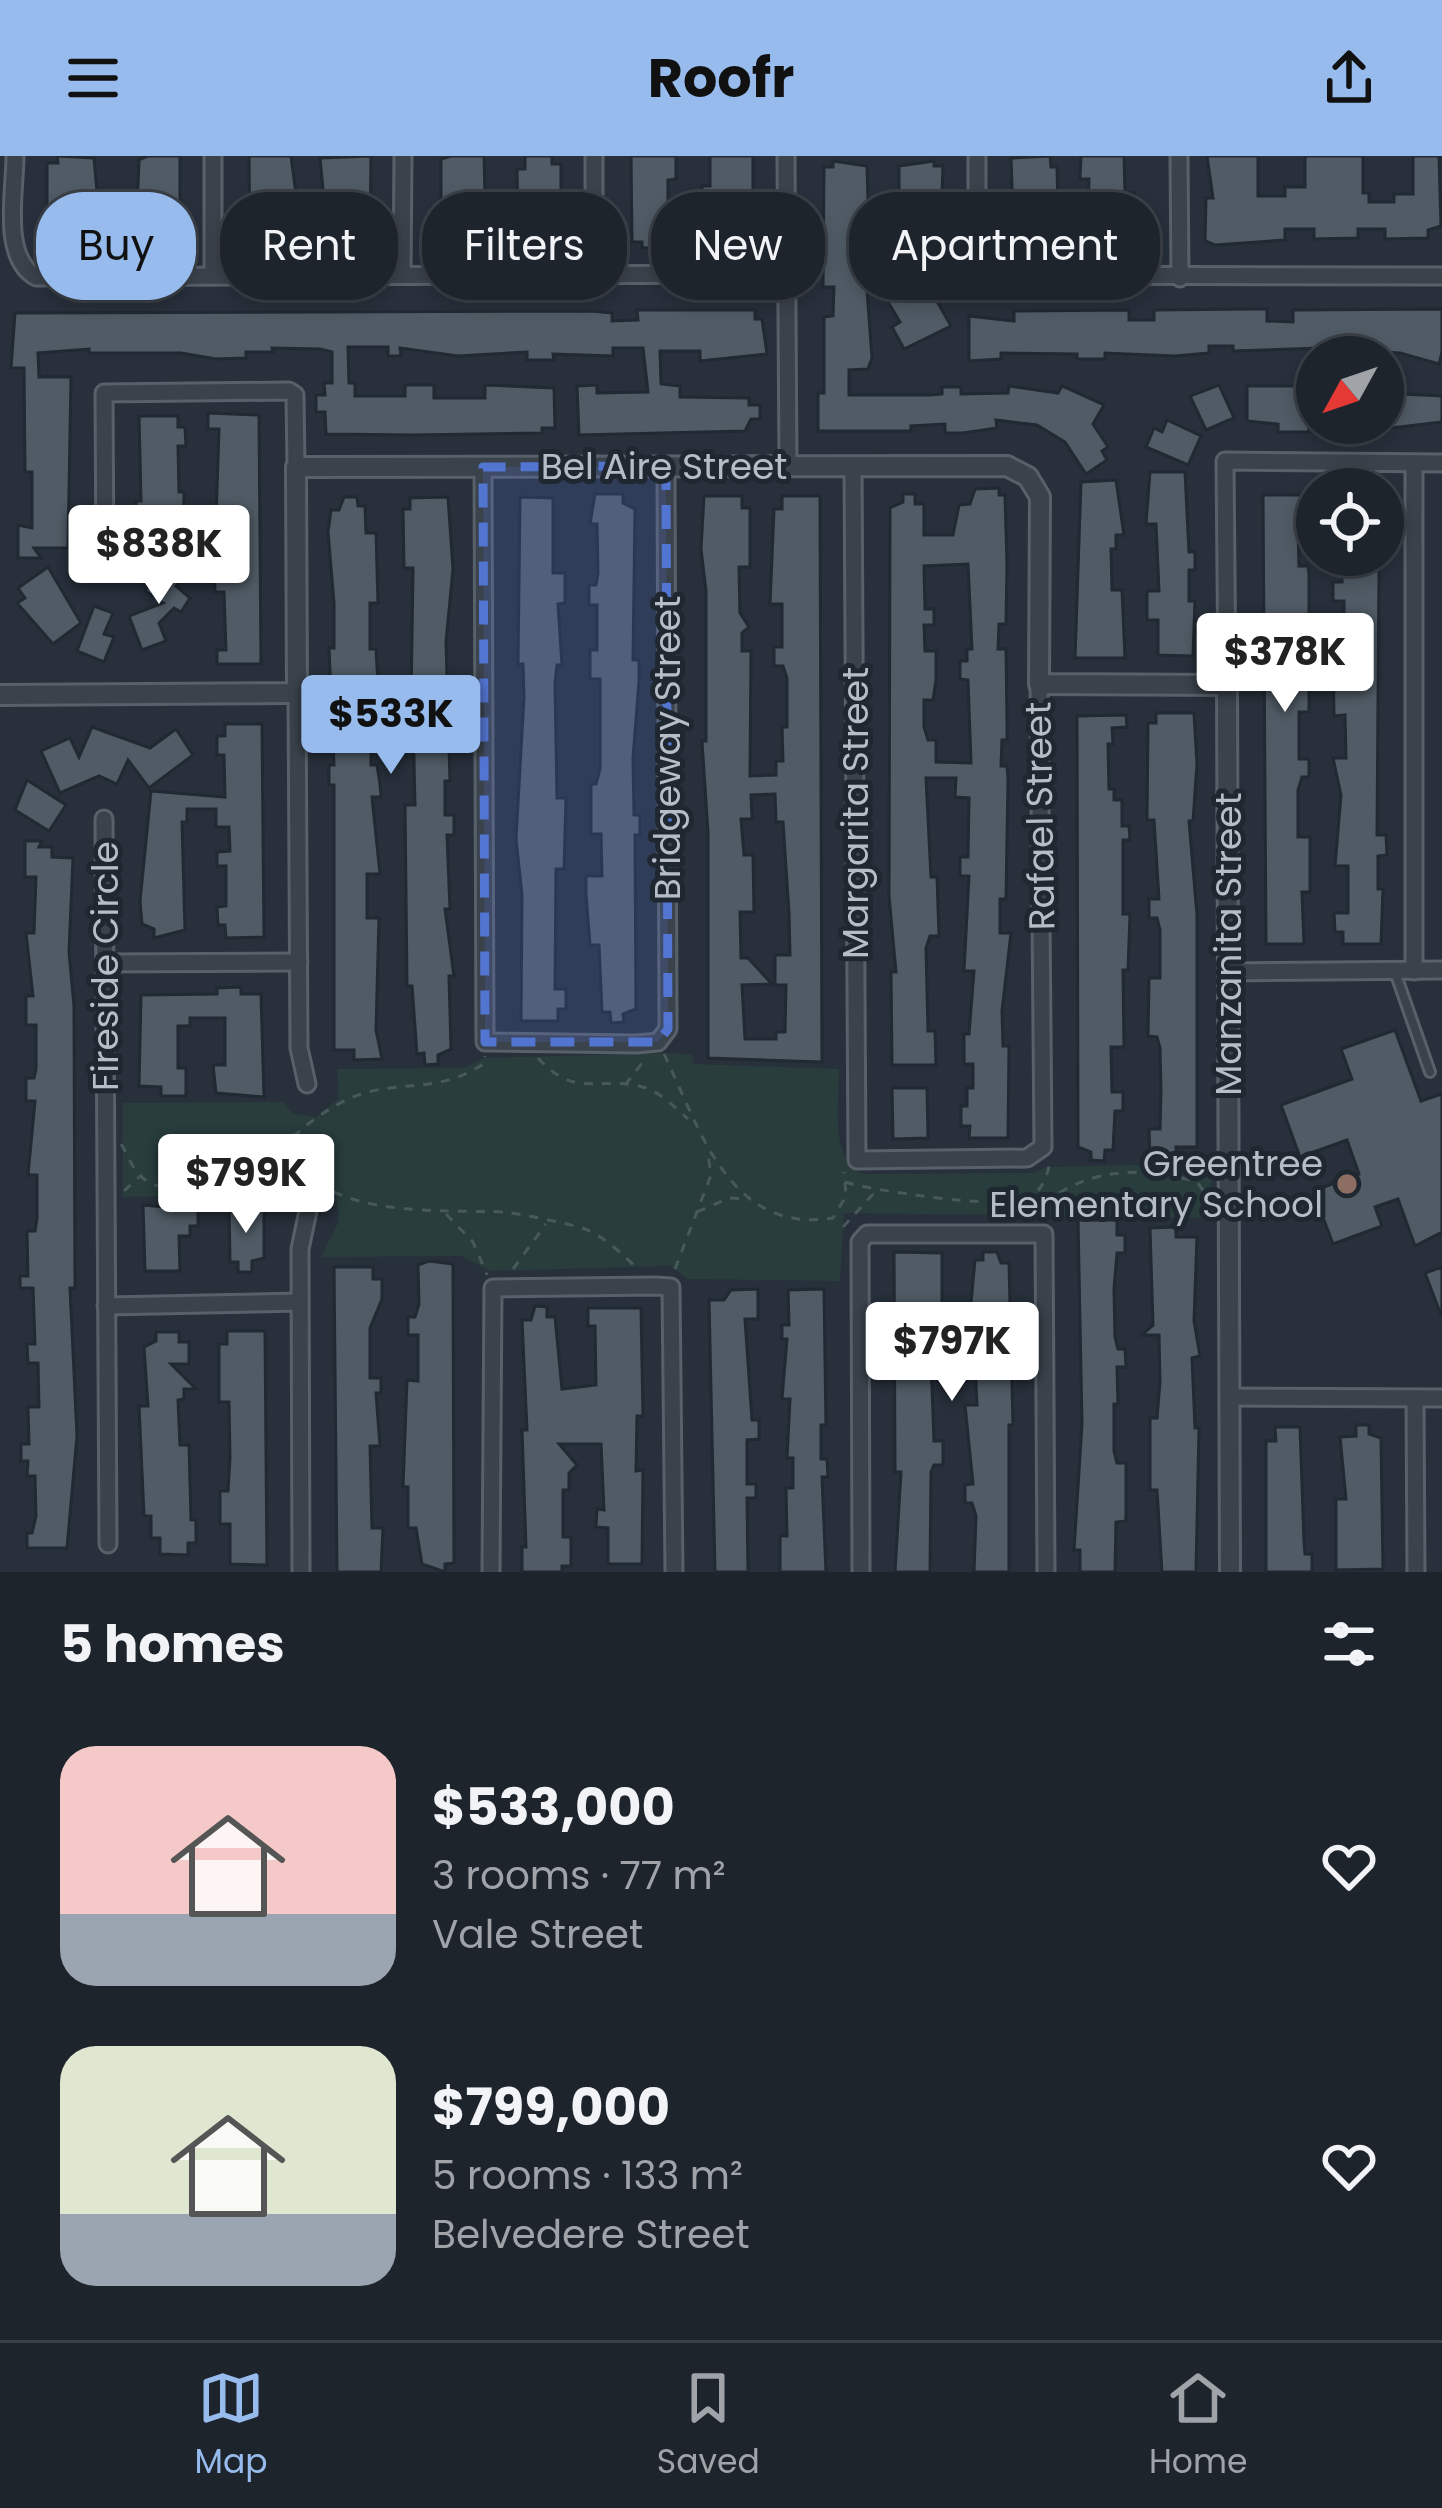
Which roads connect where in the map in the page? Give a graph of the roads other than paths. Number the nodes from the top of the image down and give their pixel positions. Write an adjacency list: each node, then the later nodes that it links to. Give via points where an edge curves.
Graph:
1 (14, 156): 12 (street, via 15,251 36,277)
2 (213, 156): 12 (street)
3 (403, 156): 10 (street)
4 (594, 156): 8 (street)
5 (786, 156): 9 (street)
6 (977, 156): 14 (street, via 977,275)
7 (1179, 156): 14 (street)
8 (594, 192)
9 (786, 192)
10 (402, 275): 11 (street); 12 (street)
11 (422, 275)
12 (213, 276)
13 (1442, 276): 14 (street)
14 (1180, 278)
15 (787, 300): 20 (street)
16 (1414, 463): 17 (street); 26 (street, Manzanita Street, via 1225,460); 34 (street)
17 (1442, 463)
18 (483, 466): 19 (street, Bel Aire Street); 19 (street, Bridgeway Street, via 485,1042 530,1044 663,1036); 22 (street, Bel Aire Street)
19 (666, 466): 20 (street, Bel Aire Street)
20 (788, 466): 21 (street, Bel Aire Street)
21 (853, 466): 23 (street, Bel Aire Street, via 1007,466); 38 (street, Margarita Street, via 857,1160)
22 (296, 467): 24 (street, via 296,395 282,389 104,393); 27 (street)
23 (1028, 477): 25 (street, Rafael Street, via 1040,497)
24 (105, 566)
25 (1039, 684): 26 (street); 38 (street, Rafael Street)
26 (1227, 685): 35 (street, Manzanita Street)
27 (297, 693): 28 (street); 30 (street)
28 (0, 695)
29 (104, 819): 31 (street, Fireside Circle)
30 (299, 962): 31 (street); 37 (street)
31 (105, 963): 41 (street, Fireside Circle)
32 (1442, 970): 34 (street)
33 (1394, 971): 34 (street); 35 (street); 36 (lane)
34 (1414, 971)
35 (1228, 972): 42 (street, Manzanita Street)
36 (1430, 1072)
37 (307, 1084)
38 (1037, 1156)
39 (308, 1211): 40 (street)
40 (300, 1302): 41 (street); 46 (street)
41 (106, 1306): 45 (street, Fireside Circle)
42 (1229, 1397): 43 (street); 51 (street, Manzanita Street)
43 (1415, 1398): 44 (street); 52 (street)
44 (1442, 1398)
45 (108, 1544)
46 (301, 1572)
47 (491, 1572): 48 (street, via 496,1288 663,1286)
48 (674, 1572)
49 (861, 1572): 50 (street, via 860,1242 867,1234 1044,1234)
50 (1046, 1572)
51 (1230, 1572)
52 (1416, 1572)

